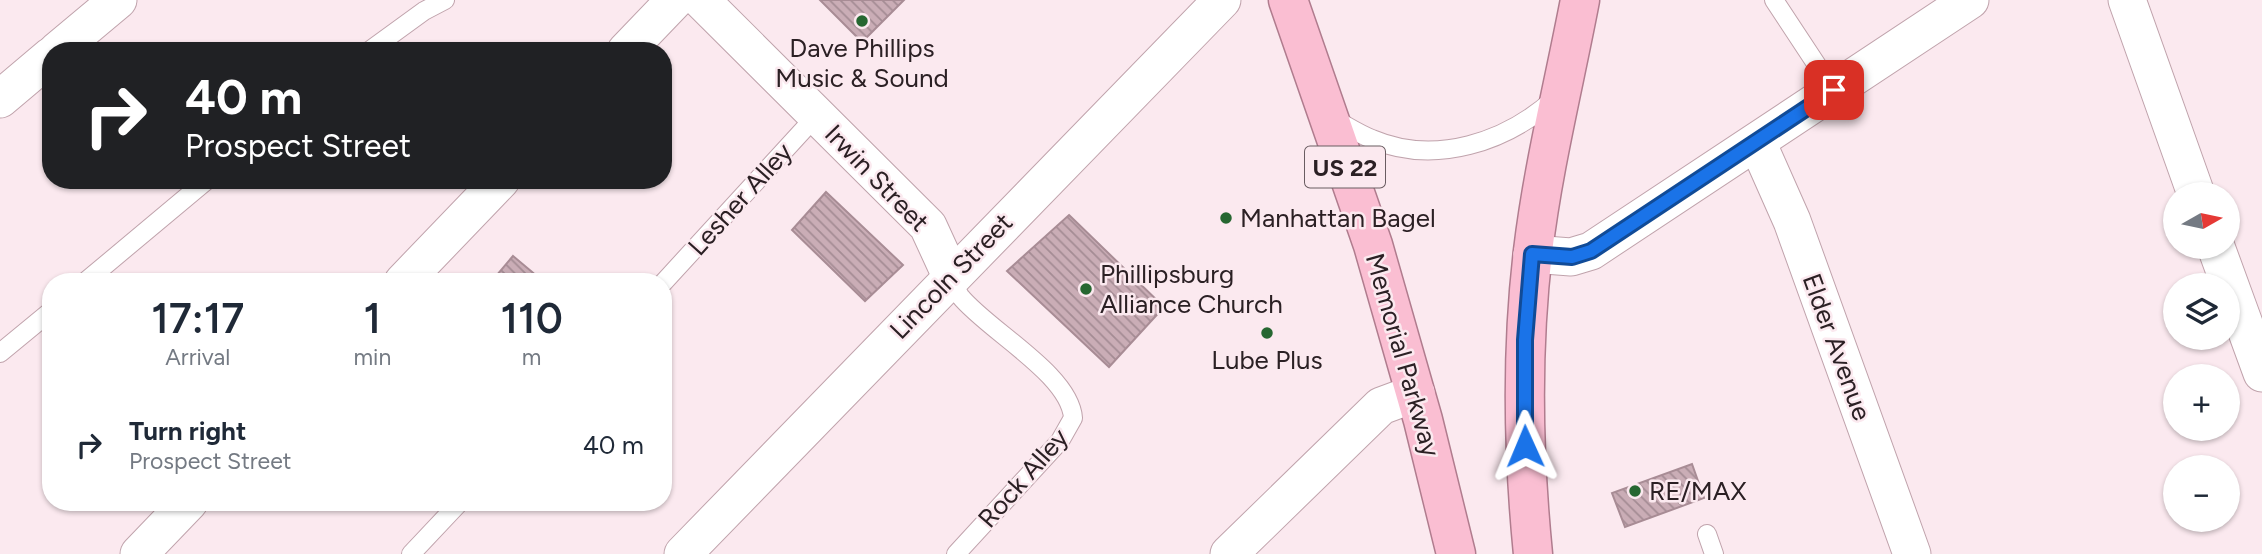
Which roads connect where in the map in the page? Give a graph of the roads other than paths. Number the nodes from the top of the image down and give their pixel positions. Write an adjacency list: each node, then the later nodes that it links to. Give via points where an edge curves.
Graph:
1 (118, 0): 11 (street)
2 (445, 0): 12 (lane)
3 (675, 0): 13 (street)
4 (701, 0): 18 (street, Irwin Street)
5 (1222, 0): 29 (street, Lincoln Street)
6 (1288, 0): 19 (highway, Memorial Parkway / US 22)
7 (1580, 0): 16 (highway)
8 (1774, 0): 15 (lane)
9 (1970, 0): 15 (street)
10 (2127, 0): 21 (street)
11 (68, 42)
12 (381, 42)
13 (635, 42)
14 (42, 64): 17 (street)
15 (1834, 90): 20 (street)
16 (1562, 91): 19 (lane, via 1494,139 1442,149 1419,150 1373,140); 24 (highway)
17 (0, 99)
18 (817, 115): 28 (lane, Lesher Alley); 29 (street, Irwin Street, via 928,226)
19 (1328, 116): 33 (highway, Memorial Parkway / US 22, via 1373,244)
20 (1757, 142): 24 (street, via 1591,251 1572,257); 45 (street, Elder Avenue, via 1792,221)
21 (2192, 182)
22 (196, 189): 26 (lane)
23 (492, 189): 27 (street)
24 (1532, 254): 43 (highway, via 1524,399)
25 (2220, 259): 32 (street)
26 (96, 273)
27 (411, 273)
28 (672, 273)
29 (951, 276): 39 (street, Lincoln Street); 40 (lane, Rock Alley, via 960,295 1068,397 1073,418 1060,441)
30 (42, 318): 31 (lane)
31 (0, 353)
32 (2262, 373)
33 (1416, 393): 41 (street, via 1381,406); 42 (highway, Memorial Parkway / US 22)
34 (180, 511): 37 (street)
35 (452, 511): 38 (lane)
36 (1707, 534): 44 (lane)
37 (139, 554)
38 (411, 554)
39 (683, 554)
40 (956, 554)
41 (1229, 554)
42 (1456, 554)
43 (1533, 554)
44 (1713, 554)
45 (1912, 554)

